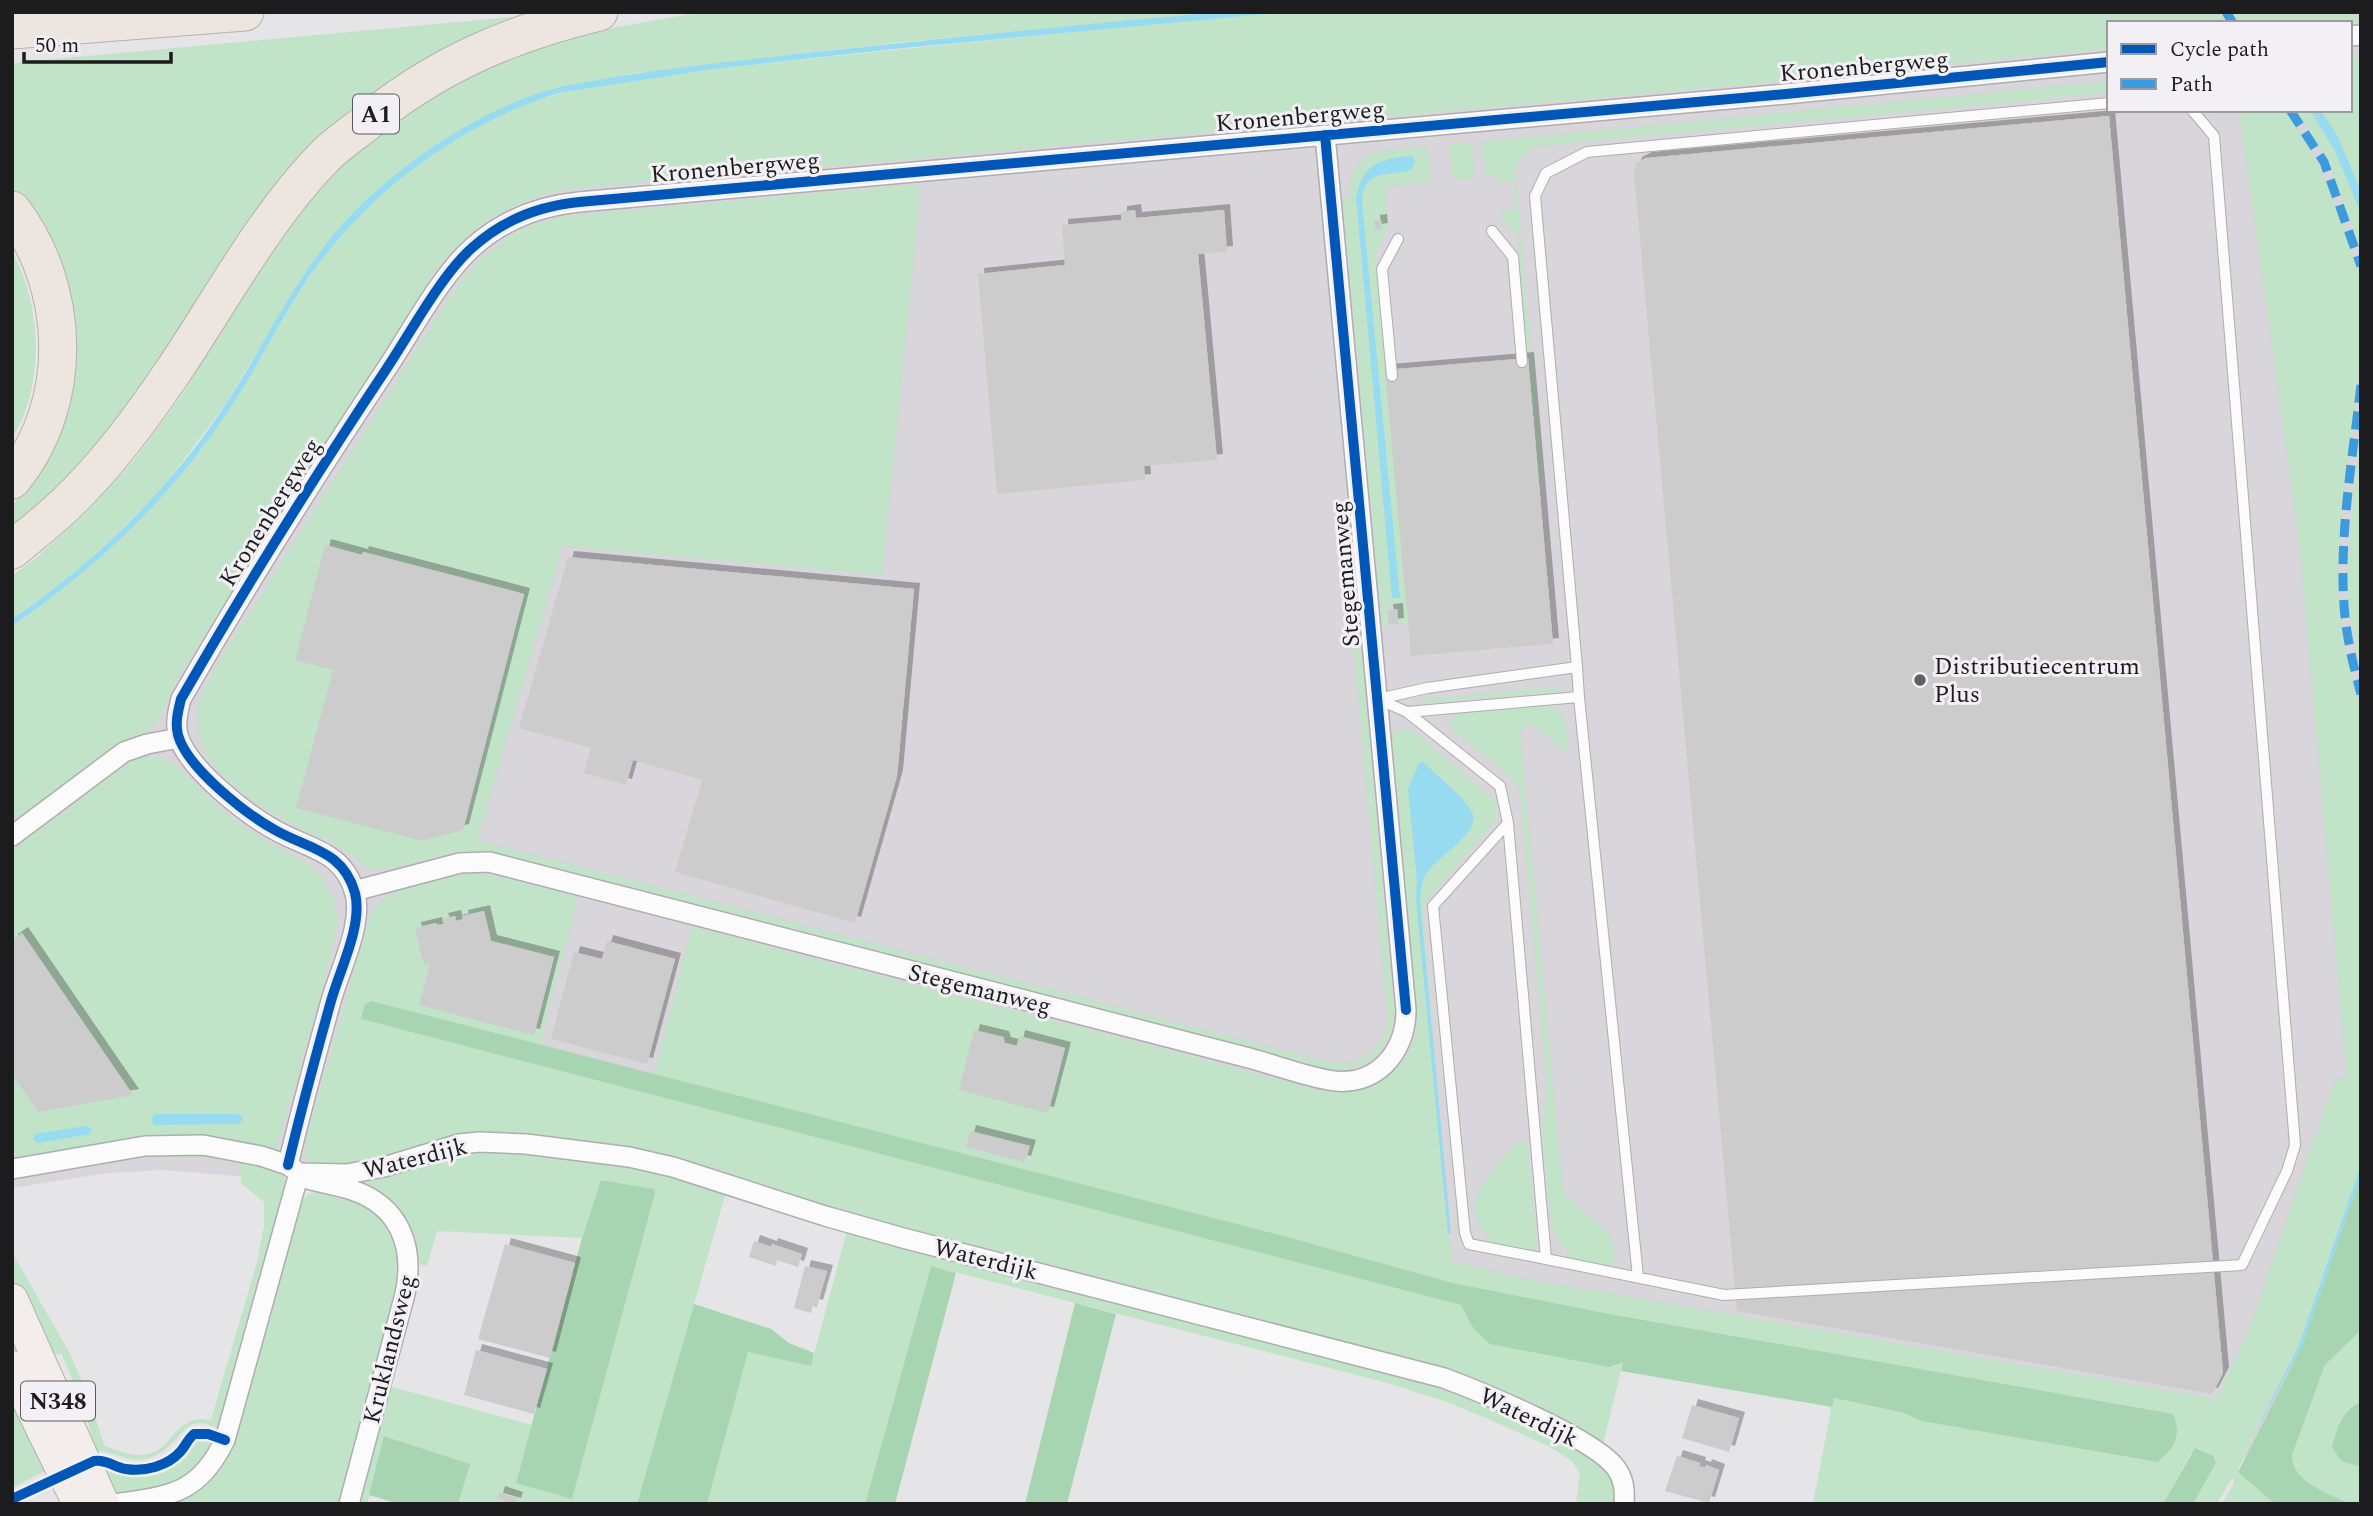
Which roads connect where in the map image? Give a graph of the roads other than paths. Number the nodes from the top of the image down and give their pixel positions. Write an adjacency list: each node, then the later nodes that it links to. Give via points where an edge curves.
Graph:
1 (245, 12): 3 (highway)
2 (599, 12): 14 (highway, A1, via 499,42 442,69 386,106 325,156 282,207 119,446 66,504)
3 (12, 30)
4 (2107, 62): 7 (street, Kronenbergweg)
5 (2107, 103): 15 (lane, via 1587,152 1546,173 1535,197)
6 (2194, 112): 26 (lane, via 2214,136 2295,1145 2287,1171 2242,1265 1724,1295)
7 (1325, 135): 17 (street, Stegemanweg); 19 (street, Kronenbergweg, via 579,202 534,211 502,225 458,263 347,428 181,699)
8 (12, 210): 13 (highway, via 47,274 56,309 58,360 51,409 37,443)
9 (1492, 231): 11 (lane, via 1513,257)
10 (1398, 239): 12 (lane, via 1382,269)
11 (1522, 362)
12 (1392, 376)
13 (12, 480)
14 (12, 550)
15 (1577, 667): 16 (lane); 17 (lane)
16 (1579, 697): 18 (lane); 26 (lane)
17 (1378, 699): 18 (lane); 22 (street, Stegemanweg, via 1406,1023 1391,1059 1356,1080 1329,1080 489,862 460,863)
18 (1407, 712): 20 (lane, via 1500,786)
19 (179, 738): 21 (street, via 124,752); 22 (street, via 188,756 236,804 276,831 340,863)
20 (1508, 823): 25 (lane); 25 (lane, via 1433,906 1465,1233 1469,1244)
21 (12, 836)
22 (354, 891): 24 (street, via 355,925 333,995)
23 (12, 1169): 24 (street, Waterdijk, via 145,1146 186,1144 261,1156)
24 (294, 1169): 31 (street, via 227,1433 218,1453 201,1478 189,1486 158,1498); 32 (street, Kruklandsweg, via 305,1178 351,1189 379,1204 400,1228 408,1251 405,1294); 33 (street, Waterdijk, via 357,1173 440,1148 480,1142 629,1157 673,1167 903,1238 1444,1378 1558,1429 1601,1454 1620,1475)
25 (1546, 1259): 26 (lane)
26 (1638, 1277)
27 (12, 1300): 30 (main road, N348)
28 (12, 1367): 29 (main road, N348)
29 (79, 1504)
30 (103, 1504)
31 (115, 1504)
32 (349, 1504)
33 (1624, 1504)

